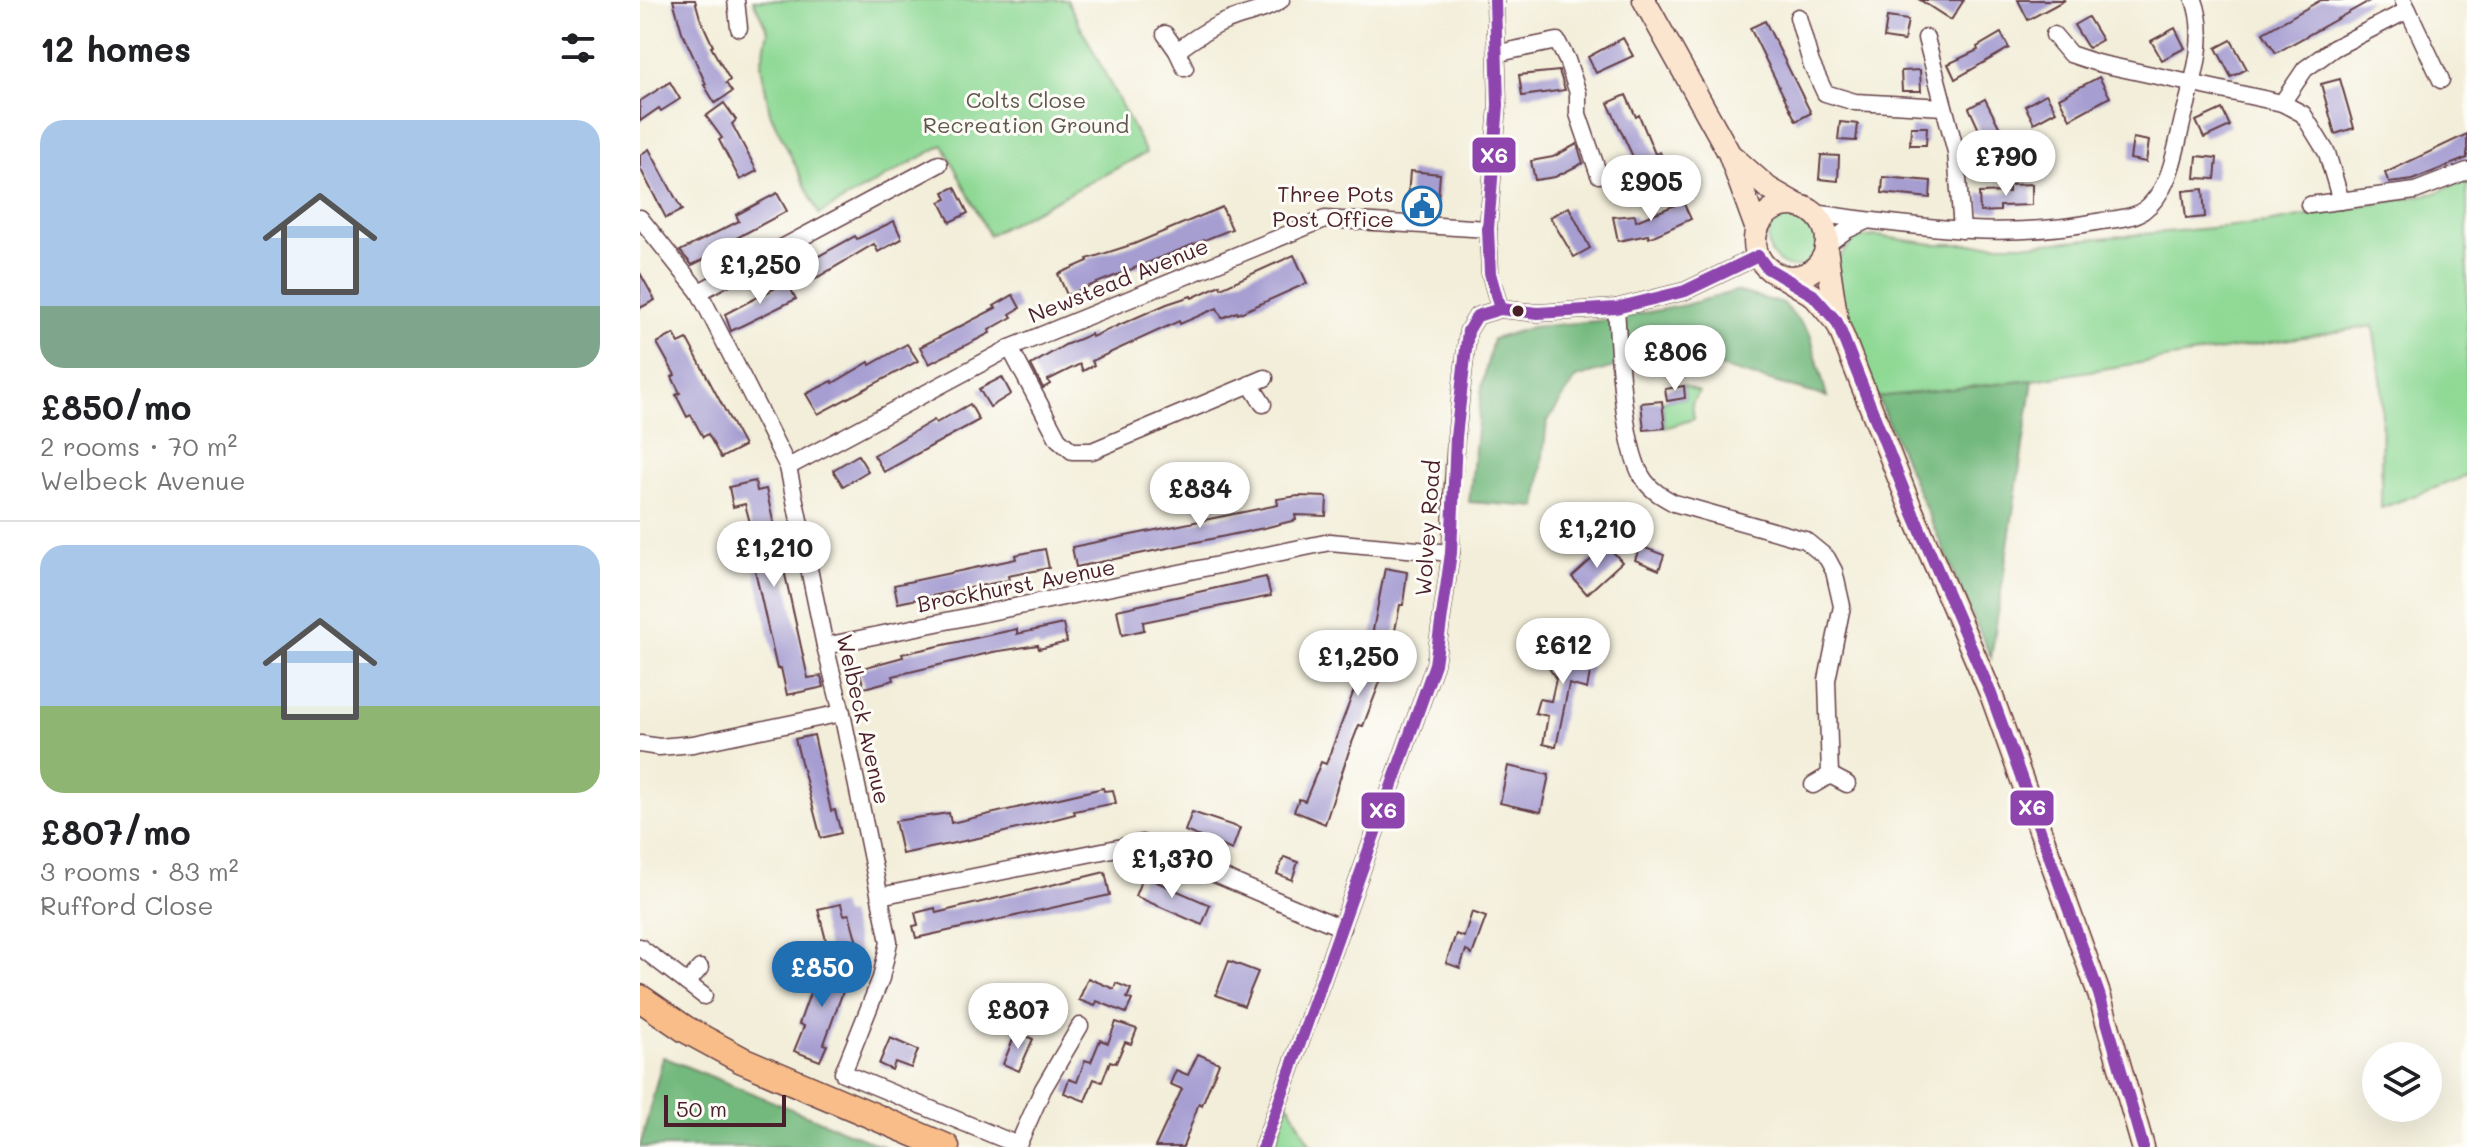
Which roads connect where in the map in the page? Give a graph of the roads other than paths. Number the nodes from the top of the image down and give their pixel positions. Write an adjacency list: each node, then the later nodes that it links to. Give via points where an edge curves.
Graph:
1 (736, 0): 8 (street)
2 (1281, 0): 12 (street, via 1198,35)
3 (1495, 0): 13 (street)
4 (1645, 0): 19 (main road)
5 (2194, 0): 16 (street, via 2200,17)
6 (2405, 5): 15 (street); 17 (street, via 2305,69)
7 (1798, 17): 18 (street, via 1825,93 1855,102)
8 (739, 28)
9 (1165, 34): 12 (street)
10 (2054, 35): 16 (street, via 2070,54)
11 (1926, 38): 18 (street)
12 (1177, 51): 14 (street)
13 (1499, 53): 22 (street, via 1557,41 1578,93 1578,114); 28 (street)
14 (1185, 68)
15 (2441, 80)
16 (2193, 82): 17 (street); 30 (street, via 2169,175 2157,198 2140,213 2069,227)
17 (2282, 103): 23 (street, via 2303,114 2327,153)
18 (1944, 107): 30 (street, via 1956,152)
19 (1729, 153): 25 (main road, via 1768,188); 29 (main road)
20 (939, 164): 34 (street)
21 (2467, 171): 23 (street, via 2415,191)
22 (1599, 175)
23 (2341, 201): 24 (street)
24 (2309, 205)
25 (1807, 210): 27 (street); 29 (main road, via 1787,205 1774,209); 31 (main road, via 1824,227)
26 (640, 218): 34 (street, Welbeck Avenue)
27 (1867, 220): 30 (street); 31 (street)
28 (1488, 229): 36 (street, via 1490,273); 38 (street, Newstead Avenue, via 1325,219)
29 (1757, 230): 32 (main road)
30 (1962, 230)
31 (1826, 246): 33 (main road, via 1814,268 1792,277); 37 (main road)
32 (1758, 256): 33 (main road); 35 (street, via 1685,291)
33 (1780, 275): 37 (main road, via 1813,295)
34 (699, 292): 40 (street, Welbeck Avenue)
35 (1616, 308): 36 (street, via 1538,313); 45 (street, via 1622,393 1644,480 1674,503 1805,540 1834,571 1842,606 1827,680)
36 (1500, 309): 41 (street, Wolvey Road, via 1477,316 1468,331)
37 (1837, 322): 59 (main road, via 1996,708 2099,994)
38 (1010, 348): 39 (street, via 1058,439 1072,451 1092,451 1257,381); 40 (street, Newstead Avenue)
39 (1263, 404)
40 (788, 467): 42 (street, Welbeck Avenue)
41 (1451, 553): 42 (street, Brockhurst Avenue, via 1330,542); 49 (street, Wolvey Road, via 1435,664)
42 (825, 646): 43 (street, Welbeck Avenue)
43 (842, 713): 44 (street, via 693,744); 48 (street, Welbeck Avenue)
44 (640, 744)
45 (1830, 775): 46 (street); 47 (street)
46 (1847, 784)
47 (1813, 785)
48 (880, 896): 49 (street, via 1142,843); 56 (street, Welbeck Avenue, via 889,942 881,978 843,1073)
49 (1342, 928): 58 (street, Wolvey Road)
50 (640, 947): 52 (street)
51 (700, 968): 52 (street)
52 (687, 983): 53 (street)
53 (704, 996)
54 (640, 998): 57 (highway, via 742,1060)
55 (1080, 1026): 56 (street, via 1043,1089)
56 (1020, 1146)
57 (946, 1147)
58 (1263, 1147)
59 (2143, 1147)

